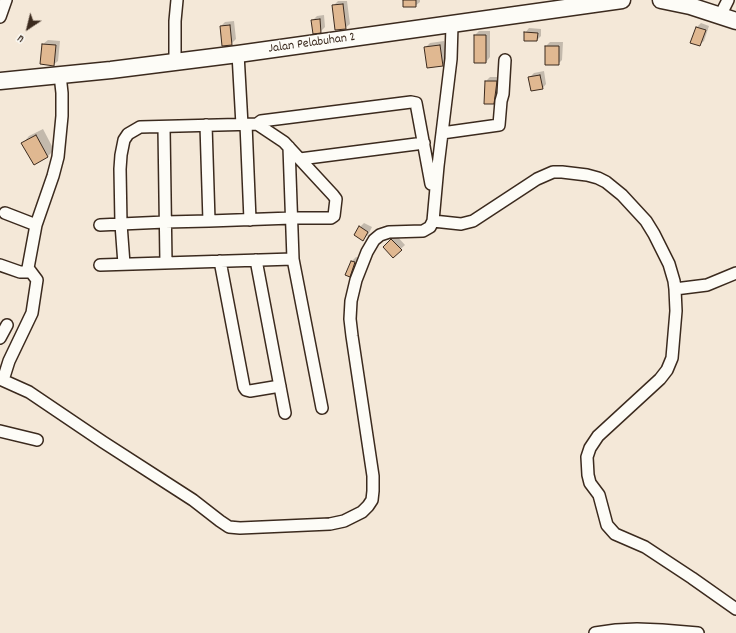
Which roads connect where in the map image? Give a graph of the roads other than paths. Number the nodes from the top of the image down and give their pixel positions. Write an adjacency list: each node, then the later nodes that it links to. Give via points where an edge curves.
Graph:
1 (6, 0): 8 (street)
2 (177, 0): 13 (street)
3 (622, 0): 10 (main road, Jalan Pelabuhan 2)
4 (661, 0): 6 (main road)
5 (728, 0): 7 (street)
6 (690, 3): 7 (main road)
7 (720, 16): 9 (main road)
8 (0, 17)
9 (736, 21)
10 (452, 24): 11 (main road, Jalan Pelabuhan 2); 19 (street, via 451,59)
11 (238, 54): 13 (main road, Jalan Pelabuhan 2); 16 (street)
12 (505, 60): 19 (street, via 499,125)
13 (175, 61): 14 (main road, Jalan Pelabuhan 2)
14 (60, 75): 15 (main road, Jalan Pelabuhan 2); 32 (street, via 62,116 58,157)
15 (0, 81)
16 (248, 124): 17 (street); 20 (street, via 411,102 416,103 418,107); 21 (street); 26 (street)
17 (206, 125): 18 (street); 29 (street)
18 (164, 128): 28 (street); 31 (street, via 140,127 128,134 124,140 120,169)
19 (442, 133): 27 (street)
20 (424, 143): 22 (street); 23 (street)
21 (289, 147): 22 (street); 25 (street)
22 (300, 159): 25 (street, via 336,199 334,216)
23 (431, 184)
24 (5, 213): 32 (street)
25 (292, 218): 26 (street); 33 (street)
26 (250, 220): 29 (street)
27 (433, 221): 42 (street, via 461,224 473,222 537,179 553,172 598,178 613,186 646,221 669,264); 45 (street, via 430,227 423,230 389,232 376,237 367,252 352,294 350,319 374,492 372,500 362,512 344,521 330,524 240,528 226,526 193,500 29,392)
28 (165, 222): 29 (street); 31 (street); 36 (street)
29 (209, 222)
30 (100, 224): 31 (street)
31 (122, 224): 37 (street)
32 (36, 225): 40 (street, via 28,268)
33 (293, 259): 34 (street); 47 (street)
34 (256, 260): 35 (street); 46 (street)
35 (220, 261): 36 (street); 46 (street, via 244,387 250,391)
36 (166, 263): 37 (street)
37 (124, 264): 39 (street)
38 (0, 265): 40 (street, via 20,272)
39 (100, 265)
40 (31, 272): 45 (street, via 37,280 32,312)
41 (736, 273): 42 (street, via 707,284)
42 (676, 289): 51 (street, via 673,352 667,370 598,436 588,452 588,475 590,483 599,495 607,525 615,534 645,547)
43 (6, 325): 44 (street)
44 (0, 338)
45 (1, 380)
46 (280, 386): 48 (street)
47 (322, 408)
48 (285, 413)
49 (0, 430): 50 (street)
50 (37, 440)
51 (736, 610)
52 (595, 633): 53 (street, via 616,630)
53 (698, 633)

